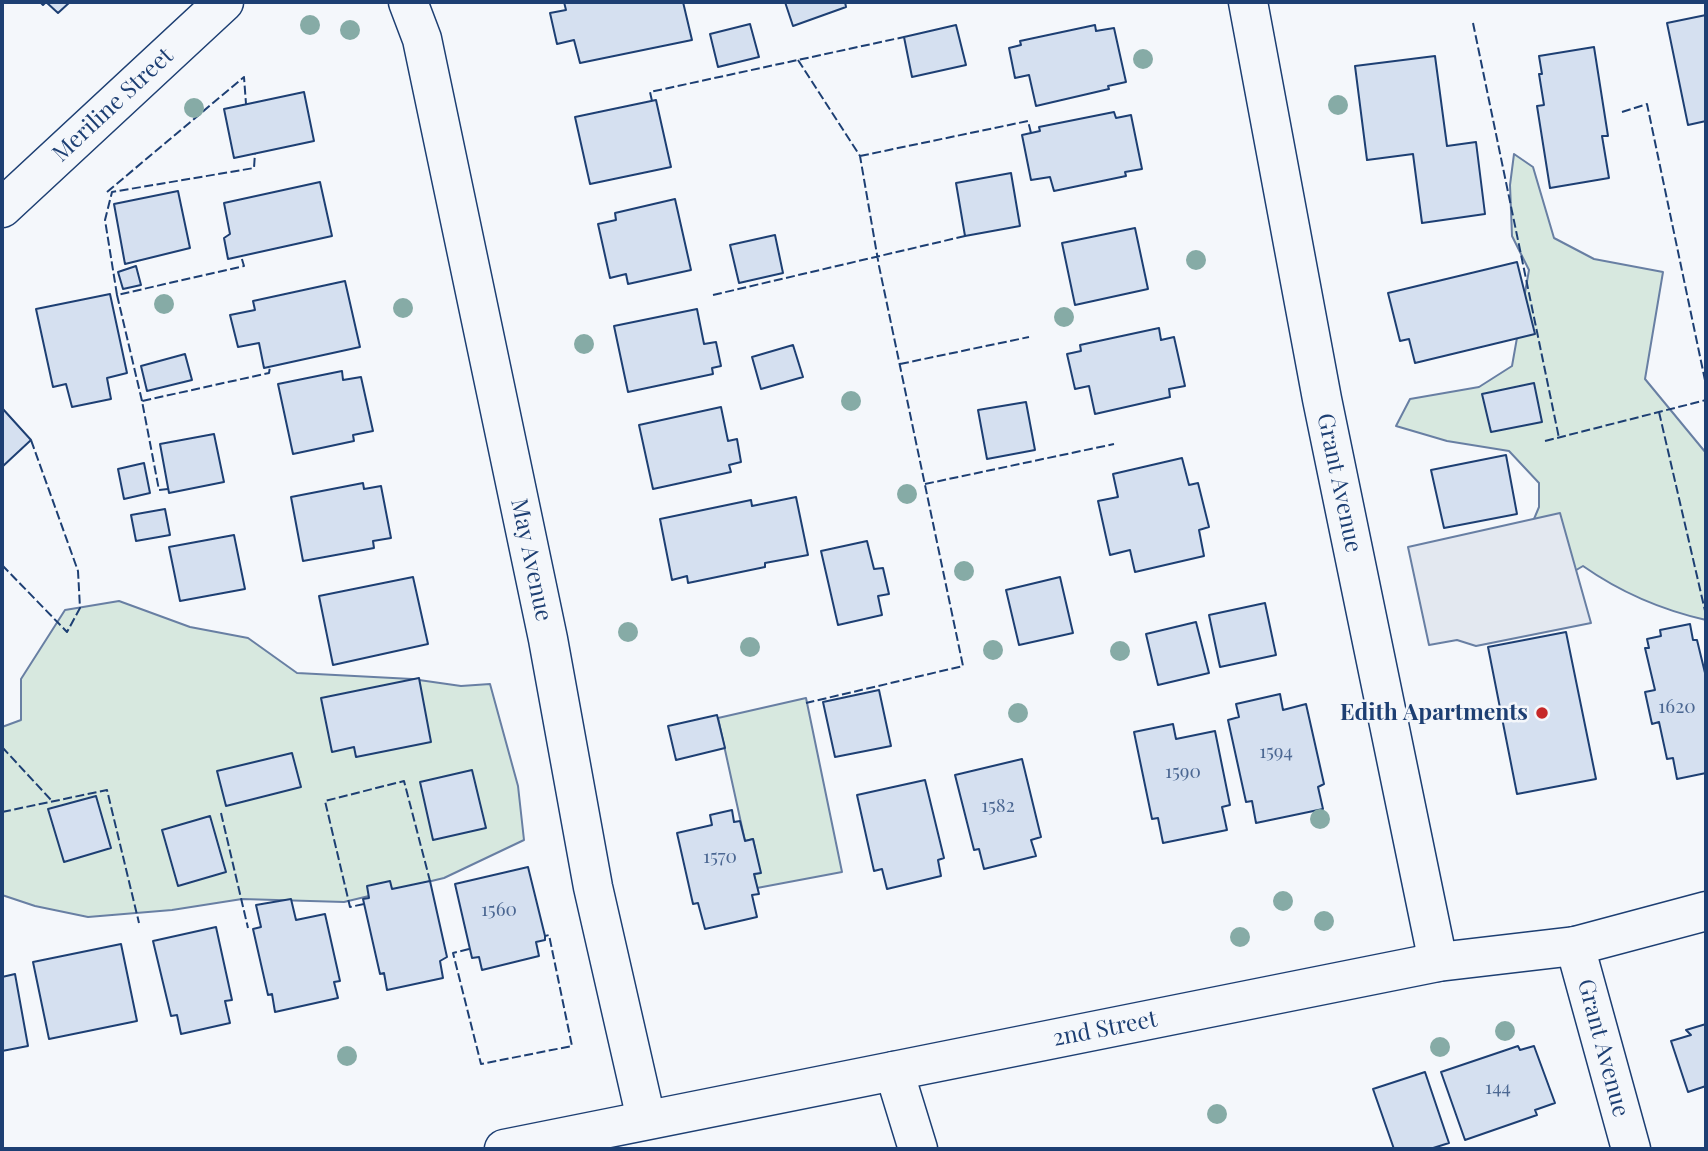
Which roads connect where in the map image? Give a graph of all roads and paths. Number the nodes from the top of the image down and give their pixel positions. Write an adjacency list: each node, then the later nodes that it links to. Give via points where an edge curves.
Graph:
1 (224, 2): 4 (street, Meriline Street)
2 (408, 2): 9 (street, May Avenue, via 422,39 548,639 593,887)
3 (1248, 2): 7 (street, Grant Avenue, via 1314,358)
4 (2, 208)
5 (1706, 911): 6 (street, 2nd Street)
6 (1576, 946): 7 (street, 2nd Street); 12 (street, Grant Avenue)
7 (1438, 962): 8 (street, 2nd Street)
8 (894, 1070): 9 (street, 2nd Street); 11 (street)
9 (646, 1119): 10 (street, 2nd Street)
10 (504, 1149)
11 (918, 1149)
12 (1631, 1149)

